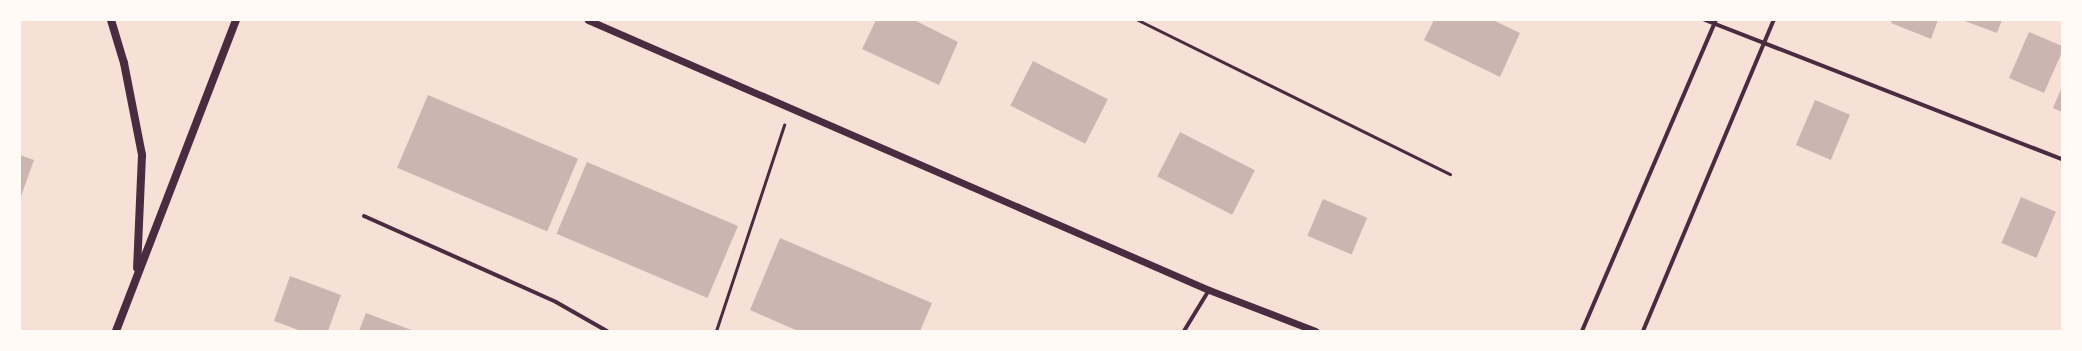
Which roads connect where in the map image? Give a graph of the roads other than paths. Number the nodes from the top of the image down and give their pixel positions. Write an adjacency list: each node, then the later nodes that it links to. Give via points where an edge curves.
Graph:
1 (111, 20): 12 (main road, via 124,63 142,155)
2 (236, 20): 12 (main road)
3 (588, 20): 13 (street)
4 (1138, 20): 10 (lane)
5 (1705, 20): 7 (street)
6 (1774, 20): 8 (street)
7 (1715, 22): 8 (street); 18 (street)
8 (1765, 44): 9 (street); 19 (street)
9 (2062, 159)
10 (1450, 174)
11 (364, 216): 15 (street, via 556,302)
12 (137, 275): 14 (main road)
13 (1209, 290): 16 (street); 17 (street)
14 (116, 331)
15 (607, 331)
16 (1184, 331)
17 (1315, 331)
18 (1582, 331)
19 (1643, 331)

